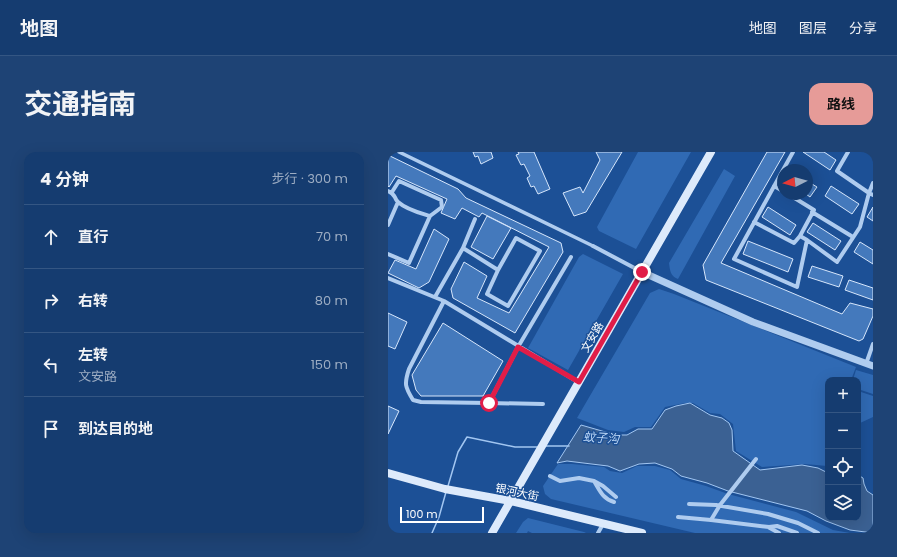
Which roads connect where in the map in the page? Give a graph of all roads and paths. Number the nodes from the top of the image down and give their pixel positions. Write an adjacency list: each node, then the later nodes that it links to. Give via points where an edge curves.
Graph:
1 (399, 152): 22 (street)
2 (711, 152): 27 (main road, 文安路)
3 (793, 152): 5 (street)
4 (848, 152): 11 (street, via 837,171)
5 (786, 164)
6 (777, 181): 8 (street)
7 (873, 182): 11 (street)
8 (774, 186): 9 (street); 17 (street)
9 (777, 188)
10 (390, 192): 13 (street); 15 (street, via 399,181 441,200 442,207)
11 (871, 194): 20 (street, via 860,227)
12 (798, 200): 14 (street, via 814,210)
13 (398, 202): 15 (street); 18 (street)
14 (812, 212): 19 (street); 20 (street)
15 (430, 216): 24 (street, via 409,263)
16 (475, 219): 23 (street)
17 (754, 222): 19 (street, via 794,243); 21 (street, via 734,259 797,287)
18 (388, 225)
19 (800, 236): 21 (street)
20 (853, 237): 21 (street, via 837,262)
21 (807, 240)
22 (593, 246): 27 (street)
23 (463, 248): 26 (street); 29 (street)
24 (388, 254)
25 (571, 258): 32 (street)
26 (498, 270): 26 (street, via 487,294 508,306 540,251 516,238)
27 (642, 272): 33 (street, via 753,322); 34 (main road, 文安路)
28 (388, 278): 29 (street)
29 (435, 298): 30 (street)
30 (444, 301): 32 (street); 35 (street, via 409,369 405,381 408,392 413,400 422,402)
31 (873, 344): 33 (street)
32 (518, 347): 34 (street); 35 (street)
33 (869, 365)
34 (579, 382): 42 (main road, 文安路)
35 (489, 403): 36 (street)
36 (543, 404)
37 (756, 459): 45 (street)
38 (388, 473): 42 (main road, 银河大街, via 447,489)
39 (550, 476): 40 (street, via 560,481 579,478)
40 (594, 481): 41 (street); 43 (street, via 601,494)
41 (616, 497)
42 (511, 501): 48 (main road, 银河大街); 50 (main road, 文安路)
43 (614, 502)
44 (690, 504): 45 (street)
45 (720, 505): 47 (street); 55 (street, via 768,514 798,523)
46 (678, 517): 47 (street)
47 (711, 520): 49 (street)
48 (603, 523): 51 (street); 52 (main road, 银河大街)
49 (768, 527): 53 (street); 54 (street, via 777,526)
50 (492, 533)
51 (598, 533)
52 (642, 533)
53 (779, 533)
54 (797, 533)
55 (818, 533)

